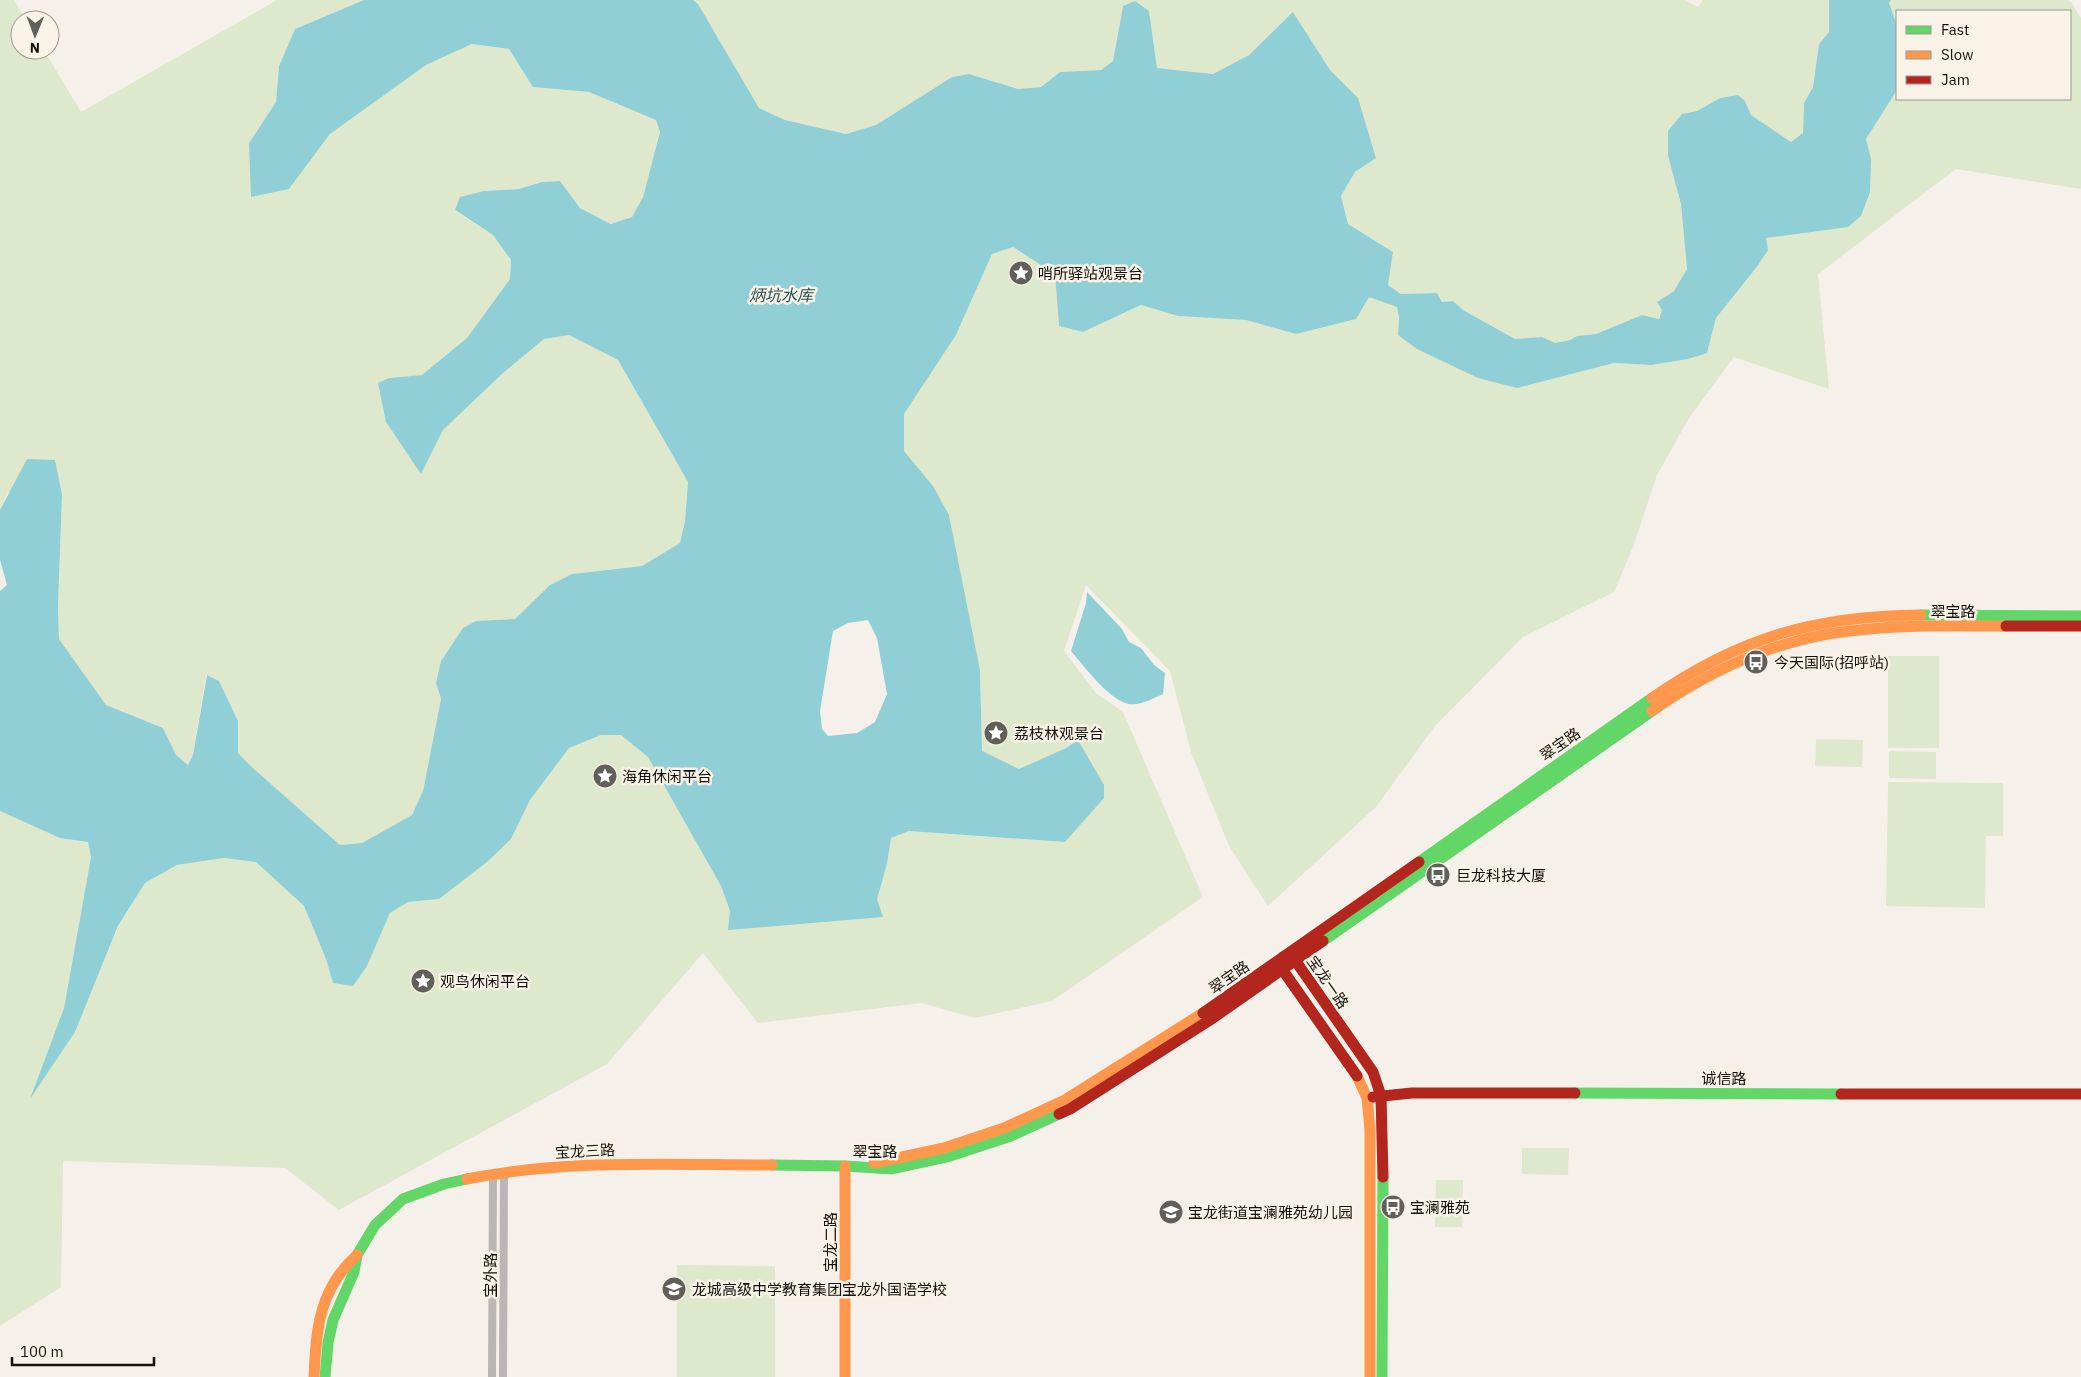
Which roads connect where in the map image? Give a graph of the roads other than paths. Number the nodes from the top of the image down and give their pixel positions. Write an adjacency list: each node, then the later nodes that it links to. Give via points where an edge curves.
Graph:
1 (2081, 616): 3 (street, 翠宝路, via 1860,617 1785,632 1746,645 1680,679)
2 (2081, 626): 4 (street, 翠宝路, via 1859,629 1789,643 1718,670 1658,706)
3 (1283, 957): 4 (street, 宝龙一路); 5 (street, 宝龙一路); 9 (street, 翠宝路, via 1208,1010 1065,1100 1004,1128 944,1148 890,1161)
4 (1295, 960): 5 (street, 翠宝路); 7 (street, 宝龙一路, via 1373,1072)
5 (1282, 969): 8 (street, 宝龙一路, via 1360,1080); 9 (street, 翠宝路, via 1213,1018 1070,1109 1011,1136 947,1157 892,1169)
6 (2081, 1094): 7 (street, 诚信路, via 1412,1093)
7 (1381, 1096): 8 (street, 诚信路); 18 (street, 宝龙一路)
8 (1367, 1098): 17 (street, 宝龙一路, via 1370,1130)
9 (845, 1166): 10 (street, 宝龙三路, via 588,1164); 16 (street, 宝龙二路)
10 (499, 1173): 11 (street, 宝龙三路, via 444,1184 403,1199 375,1225); 14 (street, 宝外路); 15 (street, 宝外路)
11 (357, 1255): 12 (street, 宝龙三路, via 344,1264 325,1300 319,1318); 13 (street, 宝龙三路, via 354,1272 333,1320)
12 (314, 1377)
13 (325, 1377)
14 (492, 1377)
15 (503, 1377)
16 (845, 1377)
17 (1370, 1377)
18 (1382, 1377)

